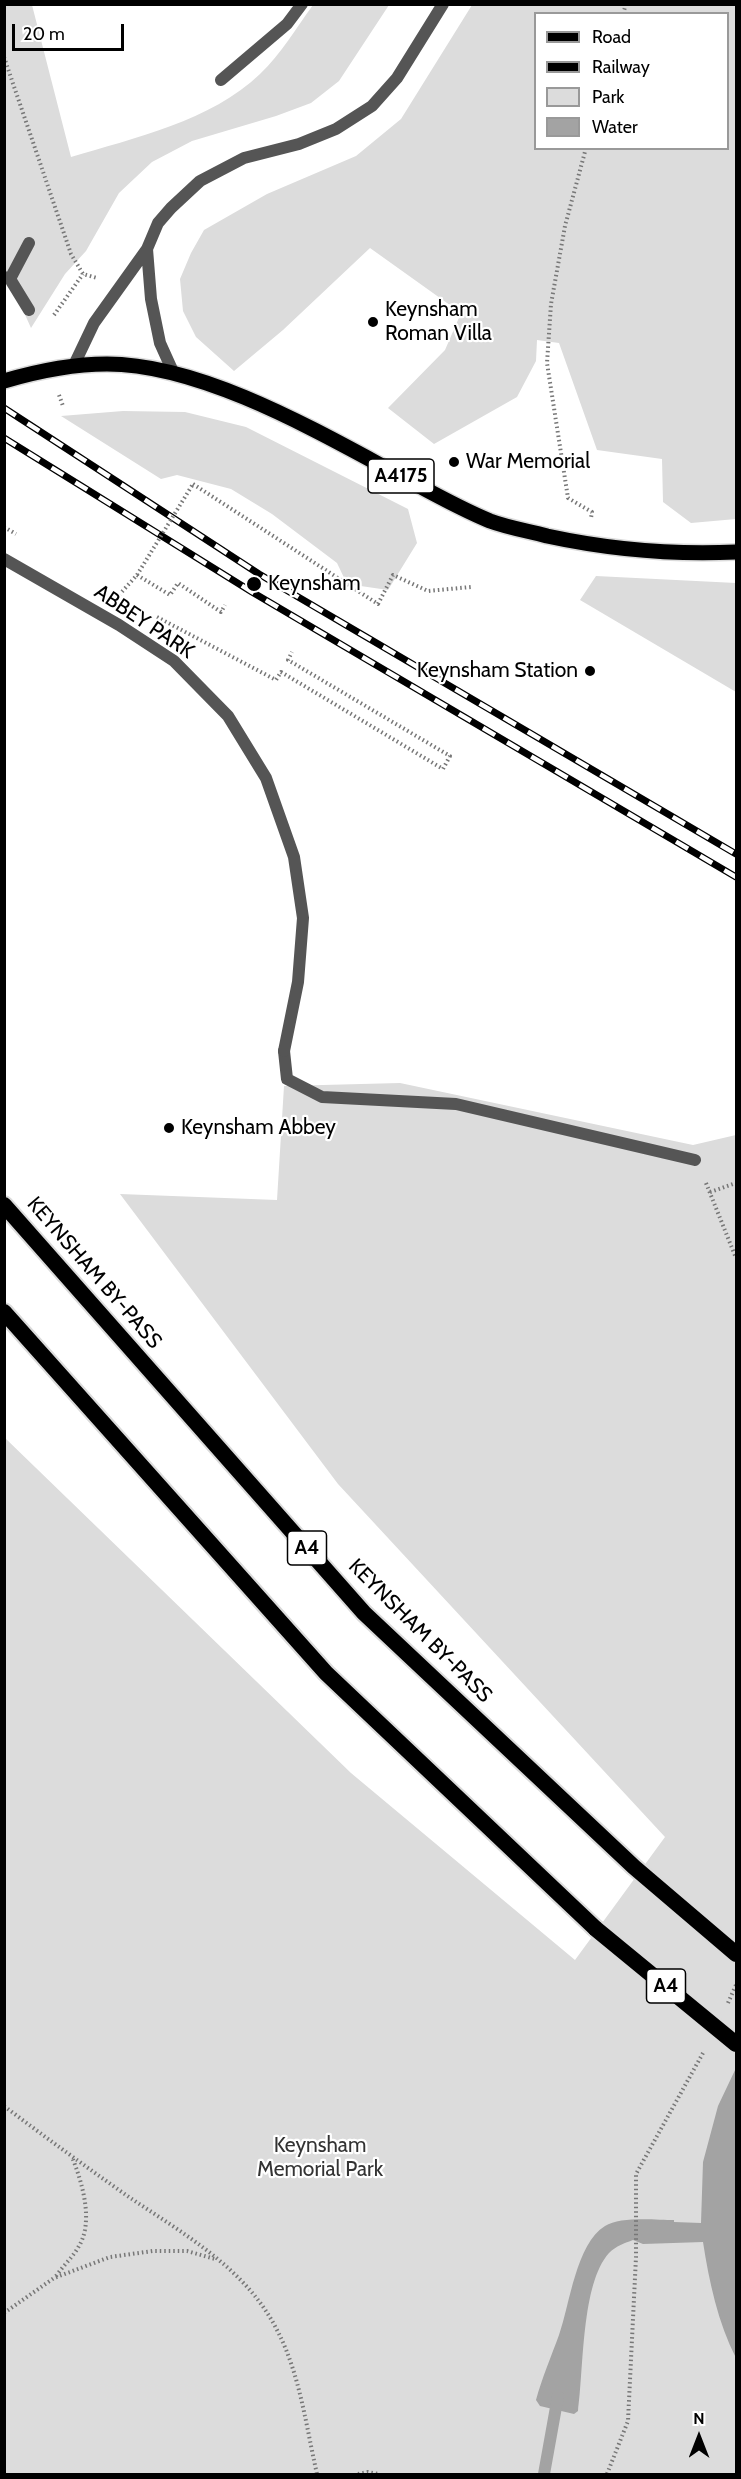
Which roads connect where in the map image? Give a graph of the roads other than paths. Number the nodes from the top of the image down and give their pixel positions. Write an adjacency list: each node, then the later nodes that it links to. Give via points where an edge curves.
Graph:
1 (303, 4): 3 (street, via 287,24)
2 (443, 4): 5 (street, via 397,78 372,106 336,129 299,144 244,158 200,181 158,224)
3 (221, 80)
4 (29, 243): 6 (street)
5 (147, 249): 8 (street, via 94,322); 9 (street, via 160,343)
6 (7, 278): 7 (street)
7 (29, 310)
8 (74, 365): 9 (main road, A4175, via 143,367); 10 (main road, A4175)
9 (174, 374): 11 (main road, A4175, via 264,405 490,521 586,544 641,552)
10 (4, 381)
11 (736, 552)
12 (4, 559): 13 (street, ABBEY PARK, via 174,660 228,716 266,778 294,857 303,918 298,982 284,1051 287,1079 322,1097 456,1104)
13 (695, 1160)
14 (4, 1205): 16 (highway, KEYNSHAM BY-PASS / A4, via 364,1613 634,1867)
15 (4, 1312): 17 (highway, A4, bridge, via 326,1673 596,1929)
16 (736, 1954)
17 (736, 2044)

